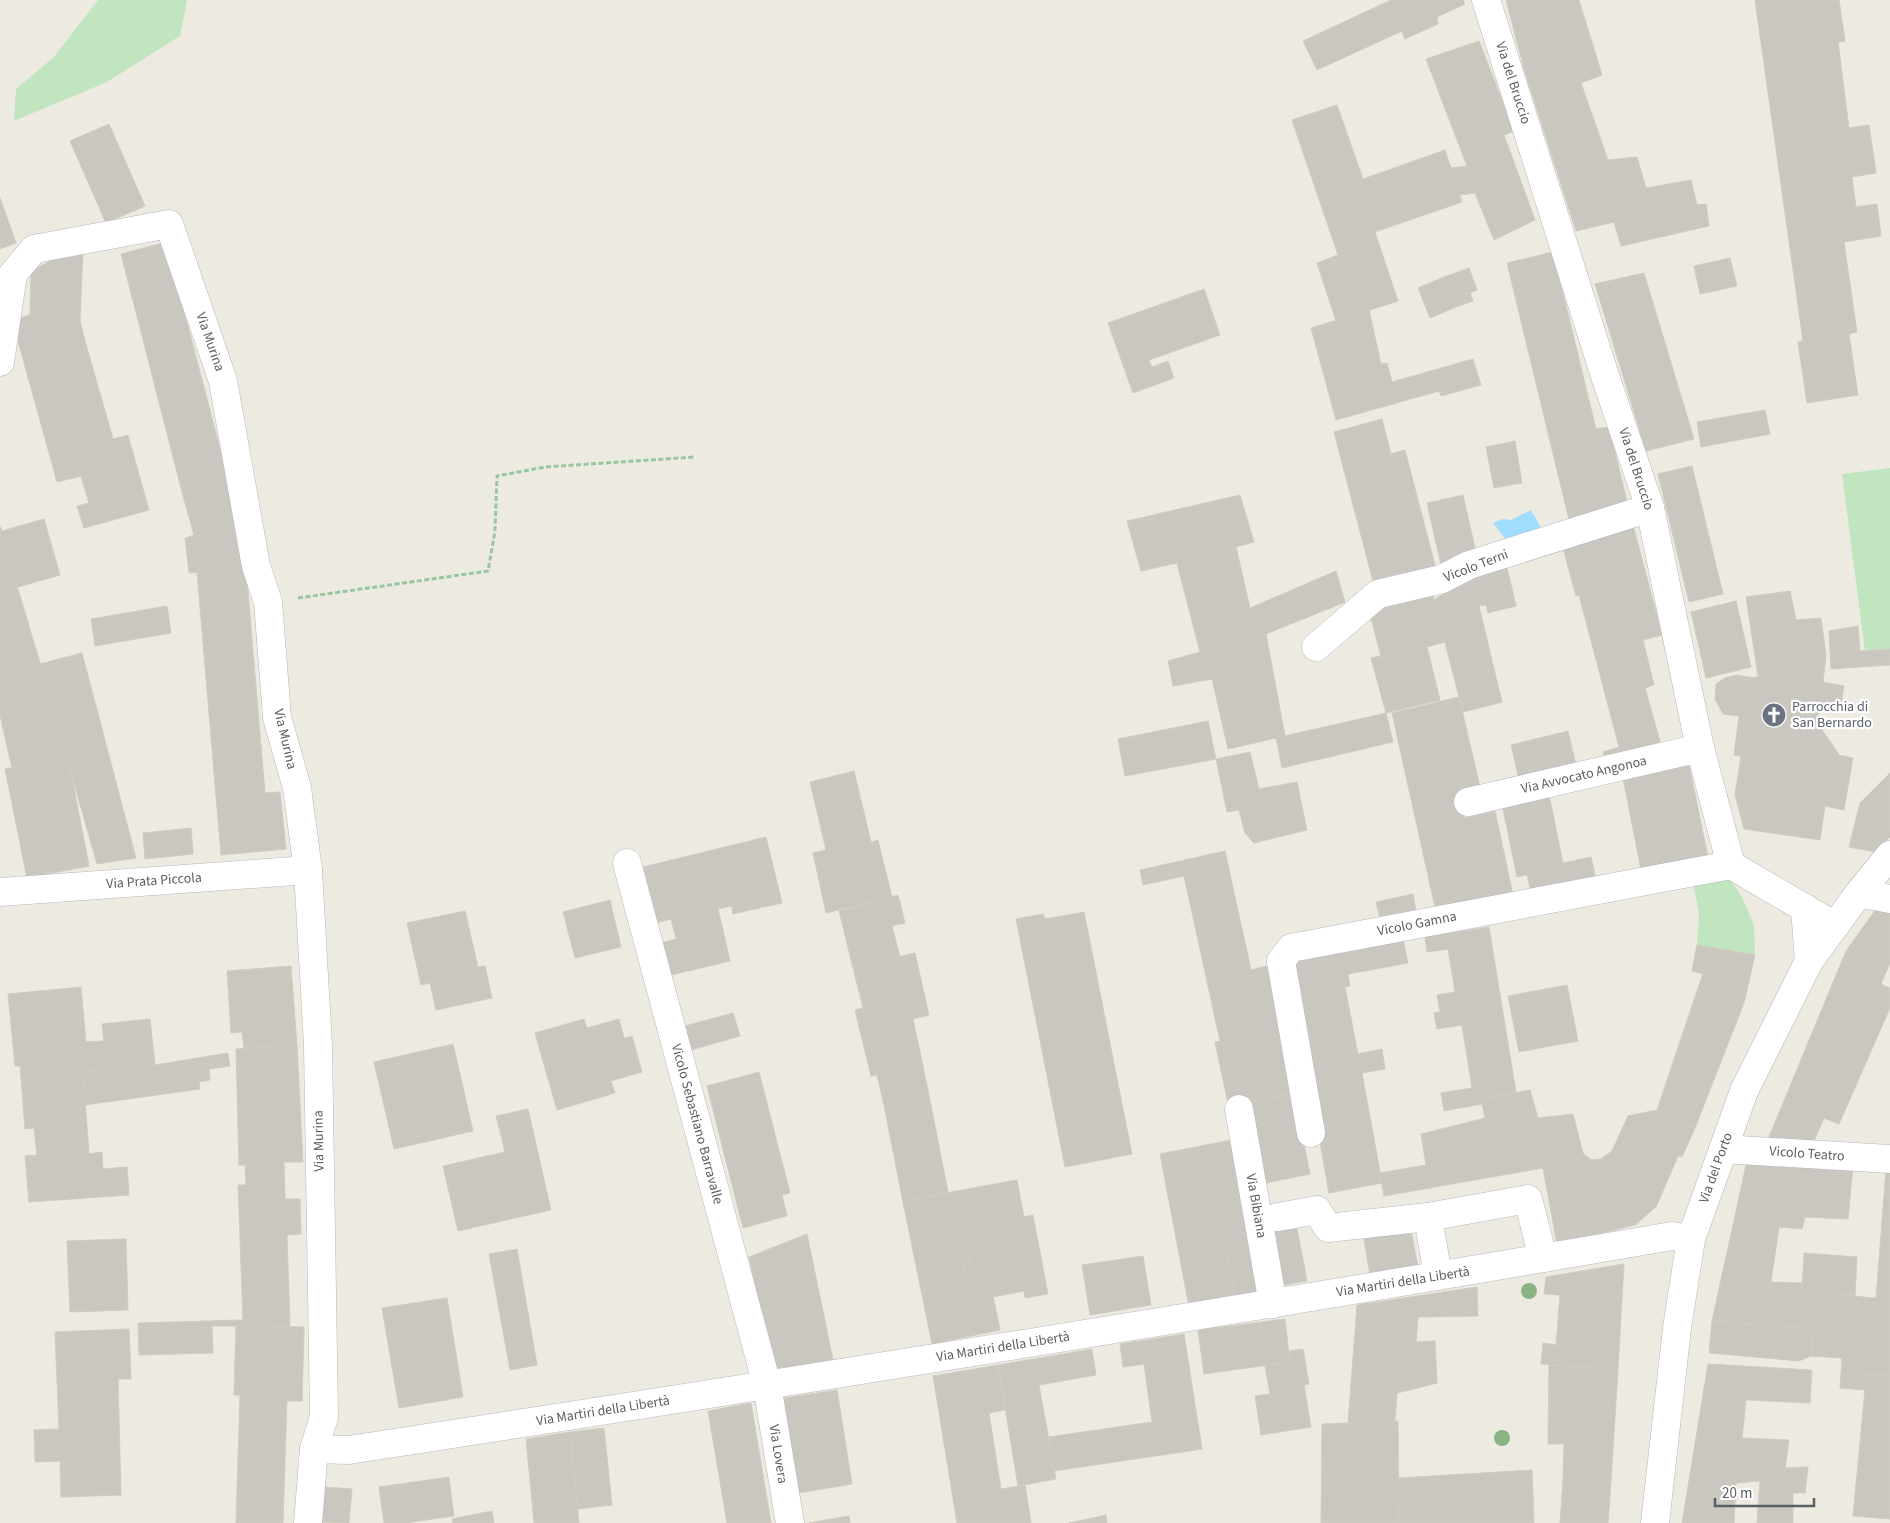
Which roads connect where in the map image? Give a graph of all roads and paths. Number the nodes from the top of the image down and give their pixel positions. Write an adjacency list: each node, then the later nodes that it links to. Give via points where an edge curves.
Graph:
1 (1486, 0): 4 (street, Via del Bruccio)
2 (0, 362): 5 (street, Via Murina, via 13,274 34,249 169,224 223,381 256,566)
3 (694, 457): 5 (path, via 545,467 497,476 495,530 488,571)
4 (1650, 508): 6 (street, Vicolo Terni, via 1469,565 1442,580 1378,594); 7 (street, Via del Bruccio)
5 (268, 602): 12 (street, Via Murina, via 277,717 296,788)
6 (1316, 647)
7 (1700, 748): 8 (street, Via Avvocato Angonoa); 11 (street, Via del Bruccio)
8 (1468, 802)
9 (1890, 855): 14 (street, Via del Porto)
10 (627, 863): 29 (street, Vicolo Sebastiano Barravalle)
11 (1731, 865): 16 (street); 20 (street, Vicolo Gamna, via 1291,948 1281,961)
12 (308, 870): 13 (street, Via Prata Piccola); 30 (street, Via Murina, via 318,1046 324,1417)
13 (0, 892)
14 (1859, 893): 15 (street); 17 (street, Via del Porto)
15 (1890, 899)
16 (1805, 908): 17 (street); 18 (street)
17 (1835, 926): 18 (street, Via del Porto)
18 (1809, 961): 21 (street, Via del Porto, via 1744,1091)
19 (1239, 1109): 28 (street, Via Bibiana)
20 (1311, 1133)
21 (1723, 1149): 22 (street, Vicolo Teatro); 25 (street, Via del Porto)
22 (1890, 1159)
23 (1278, 1217): 24 (street, via 1317,1210 1328,1228)
24 (1428, 1217): 26 (street, via 1528,1199); 27 (street)
25 (1691, 1239): 26 (street, Via Martiri della Libertà, via 1672,1236); 33 (street, Via del Porto, via 1677,1328)
26 (1543, 1258): 27 (street, Via Martiri della Libertà)
27 (1438, 1276): 28 (street, Via Martiri della Libertà)
28 (1274, 1304): 29 (street, Via Martiri della Libertà)
29 (767, 1385): 30 (street, Via Martiri della Libertà, via 349,1450); 32 (street, Via Lovera)
30 (314, 1449): 31 (street, Via Murina)
31 (308, 1523)
32 (790, 1523)
33 (1655, 1523)

